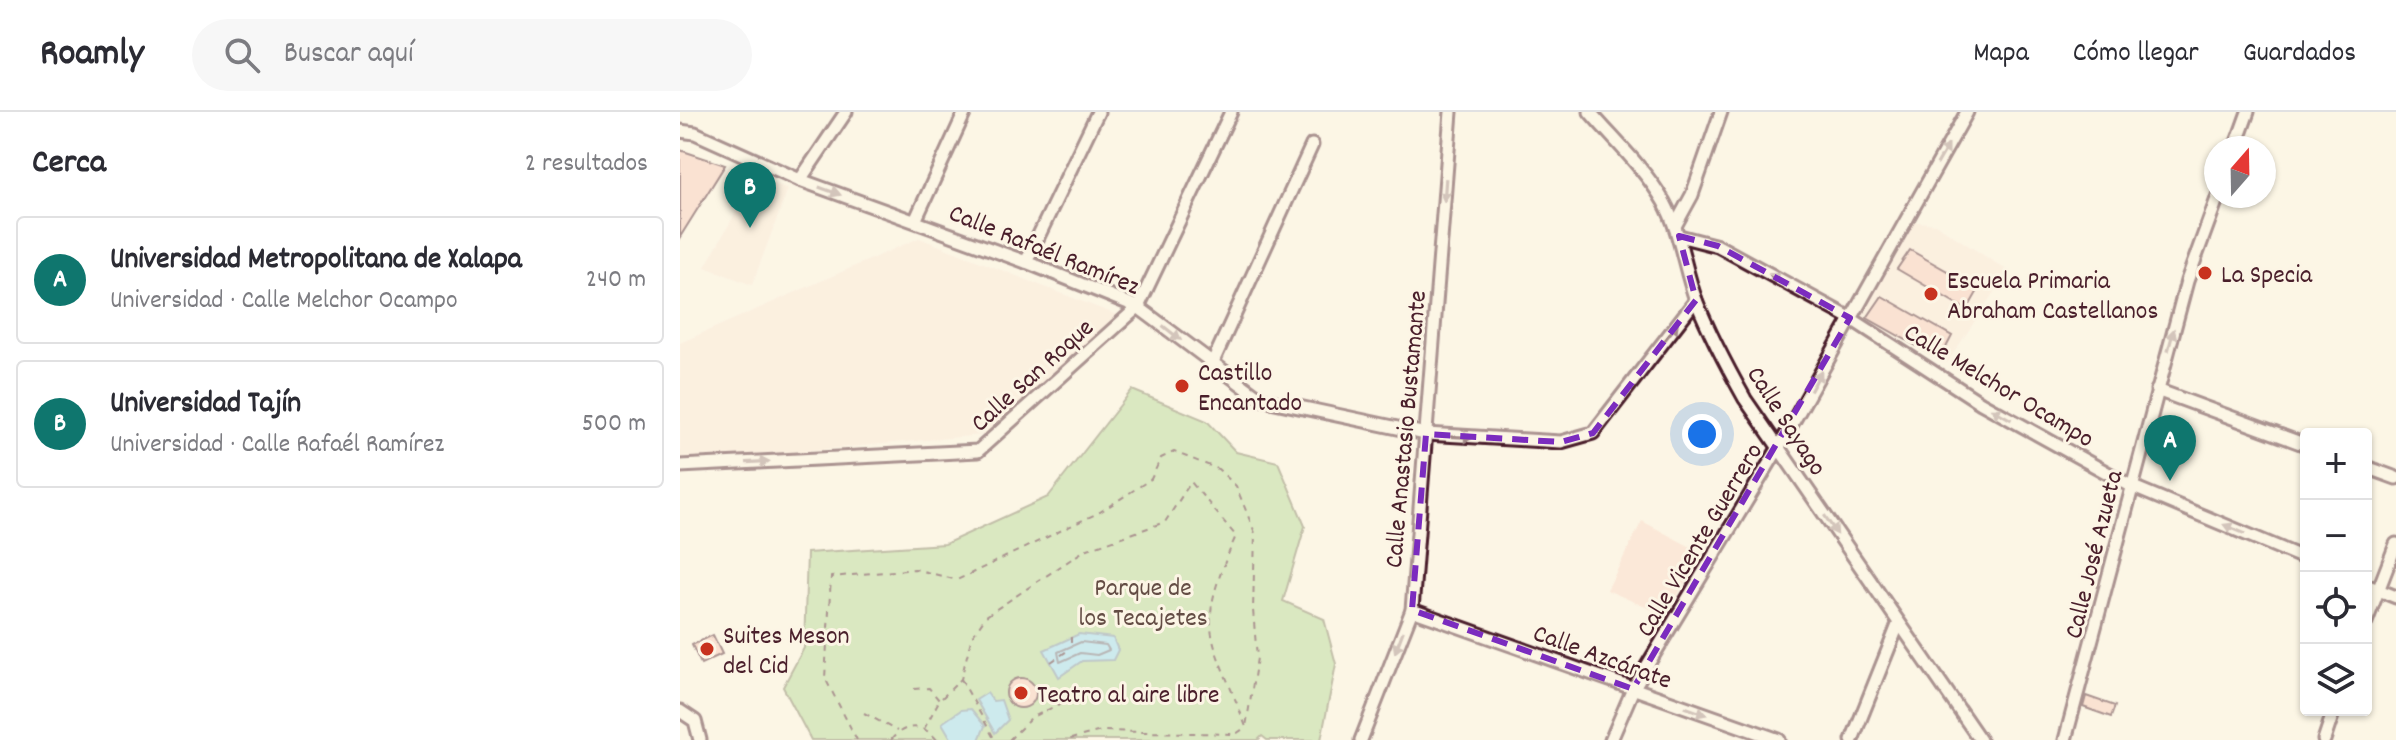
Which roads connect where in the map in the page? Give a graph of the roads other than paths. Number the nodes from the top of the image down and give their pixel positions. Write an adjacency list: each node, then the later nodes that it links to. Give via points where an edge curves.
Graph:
1 (846, 112): 13 (street)
2 (965, 112): 15 (street)
3 (1098, 112): 17 (street)
4 (1231, 112): 19 (street, Calle San Roque)
5 (1451, 112): 23 (street, Calle Anastasio Bustamante, one-way to 23)
6 (1590, 112): 16 (street, Calle Sayago, via 1649,179)
7 (1721, 112): 16 (street)
8 (1967, 112): 20 (street, Calle Vicente Guerrero, one-way to 8)
9 (2248, 112): 11 (street)
10 (680, 131): 13 (street, Calle Rafaél Ramírez)
11 (2239, 136)
12 (1312, 145): 21 (street)
13 (800, 180): 15 (street, Calle Rafaél Ramírez, one-way to 15)
14 (2214, 208): 22 (street, Calle José Azueta, one-way to 14)
15 (915, 221): 17 (street, Calle Rafaél Ramírez)
16 (1677, 231): 18 (street, Calle Sayago); 20 (street, Calle Melchor Ocampo, one-way to 16, via 1718,246)
17 (1026, 262): 19 (street, Calle Rafaél Ramírez)
18 (1696, 300): 23 (street, Calle Rafaél Ramírez, one-way to 18, via 1561,442 1593,433); 25 (street, Calle Sayago, via 1718,352)
19 (1138, 307): 21 (street, Calle Rafaél Ramírez, one-way to 21); 26 (street, Calle San Roque, one-way to 19, via 978,451)
20 (1850, 318): 25 (street, Calle Vicente Guerrero, one-way to 20); 29 (street, Calle Melchor Ocampo, one-way to 20, via 1981,403)
21 (1212, 364): 23 (street, Calle Rafaél Ramírez, via 1261,399)
22 (2157, 390): 24 (street); 29 (street, Calle José Azueta)
23 (1426, 434): 34 (street, Calle Anastasio Bustamante)
24 (2300, 443)
25 (1779, 447): 35 (street, Calle Sayago, one-way to 35); 36 (street, Calle Vicente Guerrero)
26 (680, 466)
27 (2372, 469): 28 (street)
28 (2396, 478)
29 (2131, 486): 31 (street, Calle Melchor Ocampo, one-way to 29); 45 (street, Calle José Azueta)
30 (2396, 544): 32 (street)
31 (2300, 556)
32 (2372, 587): 33 (street)
33 (2396, 597)
34 (1412, 610): 36 (street, Calle Azcárate); 40 (street, Calle Anastasio Bustamante, one-way to 40)
35 (1898, 625): 43 (street); 44 (street, Calle Sayago)
36 (1633, 689): 41 (street, Calle Vicente Guerrero); 42 (street, Calle Azcárate, one-way to 42)
37 (680, 711): 39 (street, via 695,721)
38 (2332, 716): 46 (street)
39 (700, 740)
40 (1361, 740)
41 (1611, 740)
42 (1779, 740)
43 (1852, 740)
44 (1980, 740)
45 (2065, 740)
46 (2324, 740)

